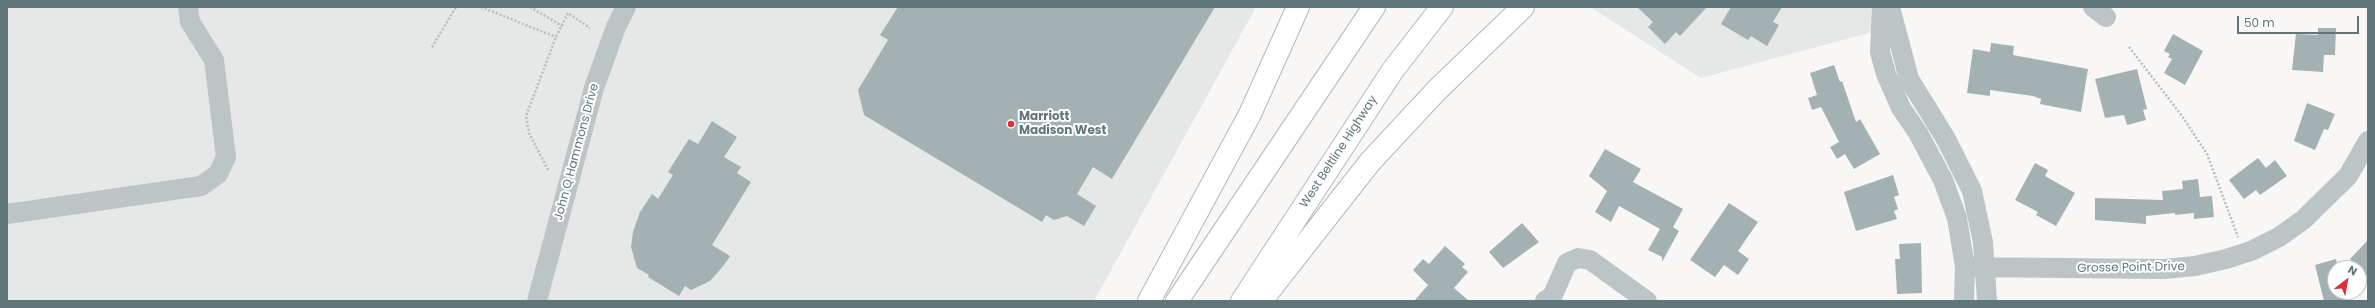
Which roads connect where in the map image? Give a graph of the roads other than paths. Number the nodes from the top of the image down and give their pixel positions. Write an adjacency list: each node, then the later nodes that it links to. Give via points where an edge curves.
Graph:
1 (188, 7): 10 (street, via 190,22 214,60 226,157 218,174 200,186)
2 (626, 7): 14 (street, John Q Hammons Drive, via 594,88)
3 (1298, 7): 15 (highway, via 1250,114)
4 (1374, 7): 16 (highway)
5 (1442, 7): 17 (highway, West Beltline Highway, via 1393,70)
6 (1523, 7): 18 (highway, via 1442,85 1390,140 1337,202)
7 (1882, 7): 11 (street, via 1880,52 1886,74 1901,108 1918,133 1943,180 1957,218)
8 (1890, 7): 12 (street, via 1909,79 1946,139 1972,191)
9 (2368, 141): 12 (street, Grosse Point Drive, via 2348,176 2303,220 2265,244 2226,260 2164,269)
10 (7, 214)
11 (1965, 267): 12 (street, Grosse Point Drive); 20 (street)
12 (1986, 267): 21 (street)
13 (1553, 300): 19 (street, via 1567,263 1578,258 1590,260)
14 (537, 301)
15 (1149, 301)
16 (1177, 301)
17 (1242, 301)
18 (1261, 301)
19 (1647, 301)
20 (1964, 301)
21 (1987, 301)

